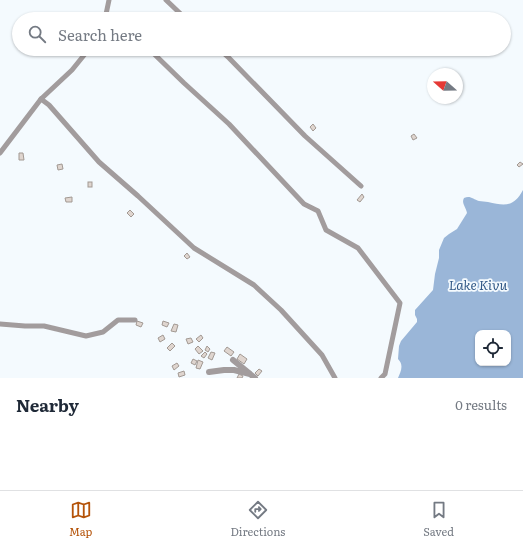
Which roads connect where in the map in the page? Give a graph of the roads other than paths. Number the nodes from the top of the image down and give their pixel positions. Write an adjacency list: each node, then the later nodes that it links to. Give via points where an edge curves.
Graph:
1 (109, 0): 3 (street)
2 (166, 0): 4 (street)
3 (107, 12)
4 (179, 12)
5 (83, 56): 8 (street)
6 (156, 56): 17 (street, via 229,124 304,204 318,212 326,230 358,248 400,303 385,374)
7 (226, 56): 10 (street, via 305,136)
8 (41, 99): 9 (street); 16 (street, via 99,162 194,248 254,285 281,310 322,355)
9 (0, 153)
10 (361, 186)
11 (135, 320): 12 (street, via 118,320 103,332 86,336 44,326)
12 (0, 324)
13 (233, 360): 15 (street)
14 (208, 372): 15 (street, via 234,370)
15 (252, 376)
16 (336, 378)
17 (381, 378)

